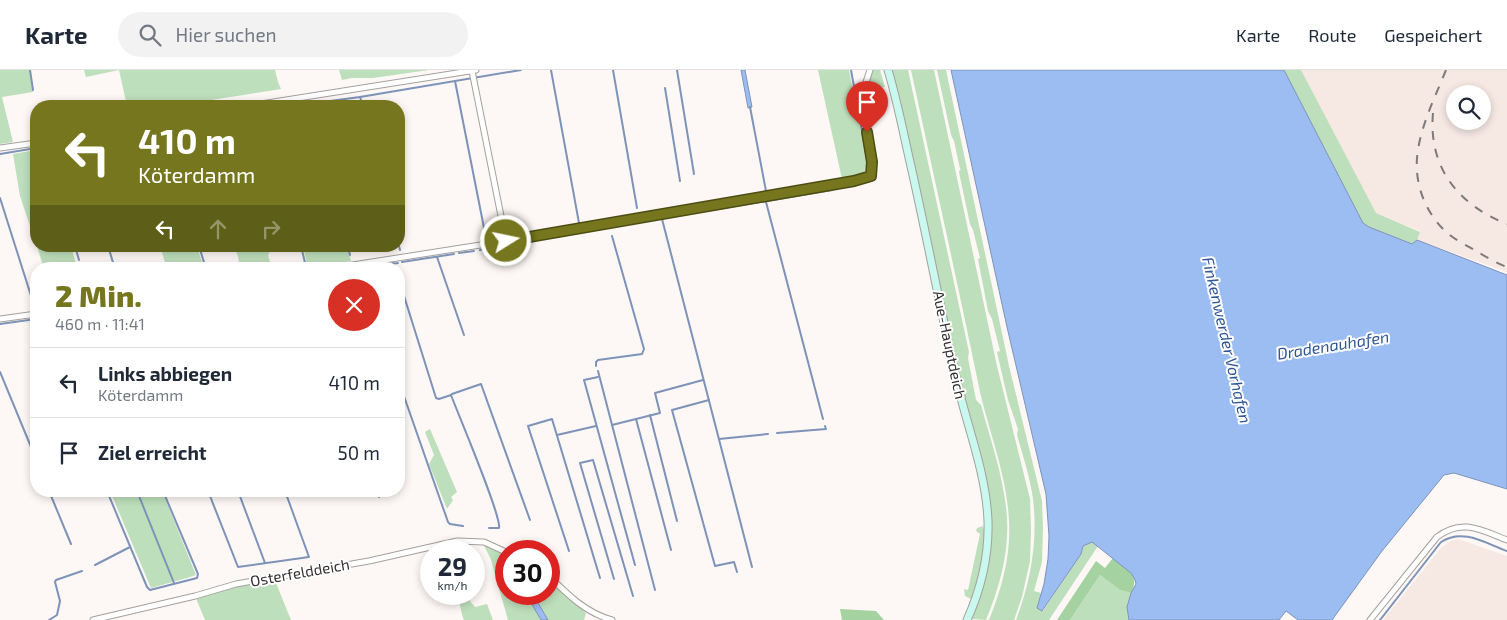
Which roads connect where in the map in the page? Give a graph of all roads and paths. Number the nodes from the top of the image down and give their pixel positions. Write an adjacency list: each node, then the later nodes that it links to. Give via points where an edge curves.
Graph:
1 (870, 70): 7 (street, via 863,101 871,176)
2 (888, 70): 16 (street, Aue-Hauptdeich, via 957,383 984,487 987,546 982,578)
3 (474, 74): 4 (street); 7 (street)
4 (290, 100)
5 (30, 143): 6 (street)
6 (0, 148)
7 (506, 241): 8 (street)
8 (372, 262)
9 (30, 315): 10 (street)
10 (0, 319)
11 (1507, 540): 17 (street, via 1466,526 1444,531)
12 (495, 547): 14 (street, Osterfelddeich, via 484,542 457,541 369,561 236,584)
13 (560, 588): 15 (street, via 588,610)
14 (93, 620)
15 (612, 620)
16 (967, 620)
17 (1370, 620)

